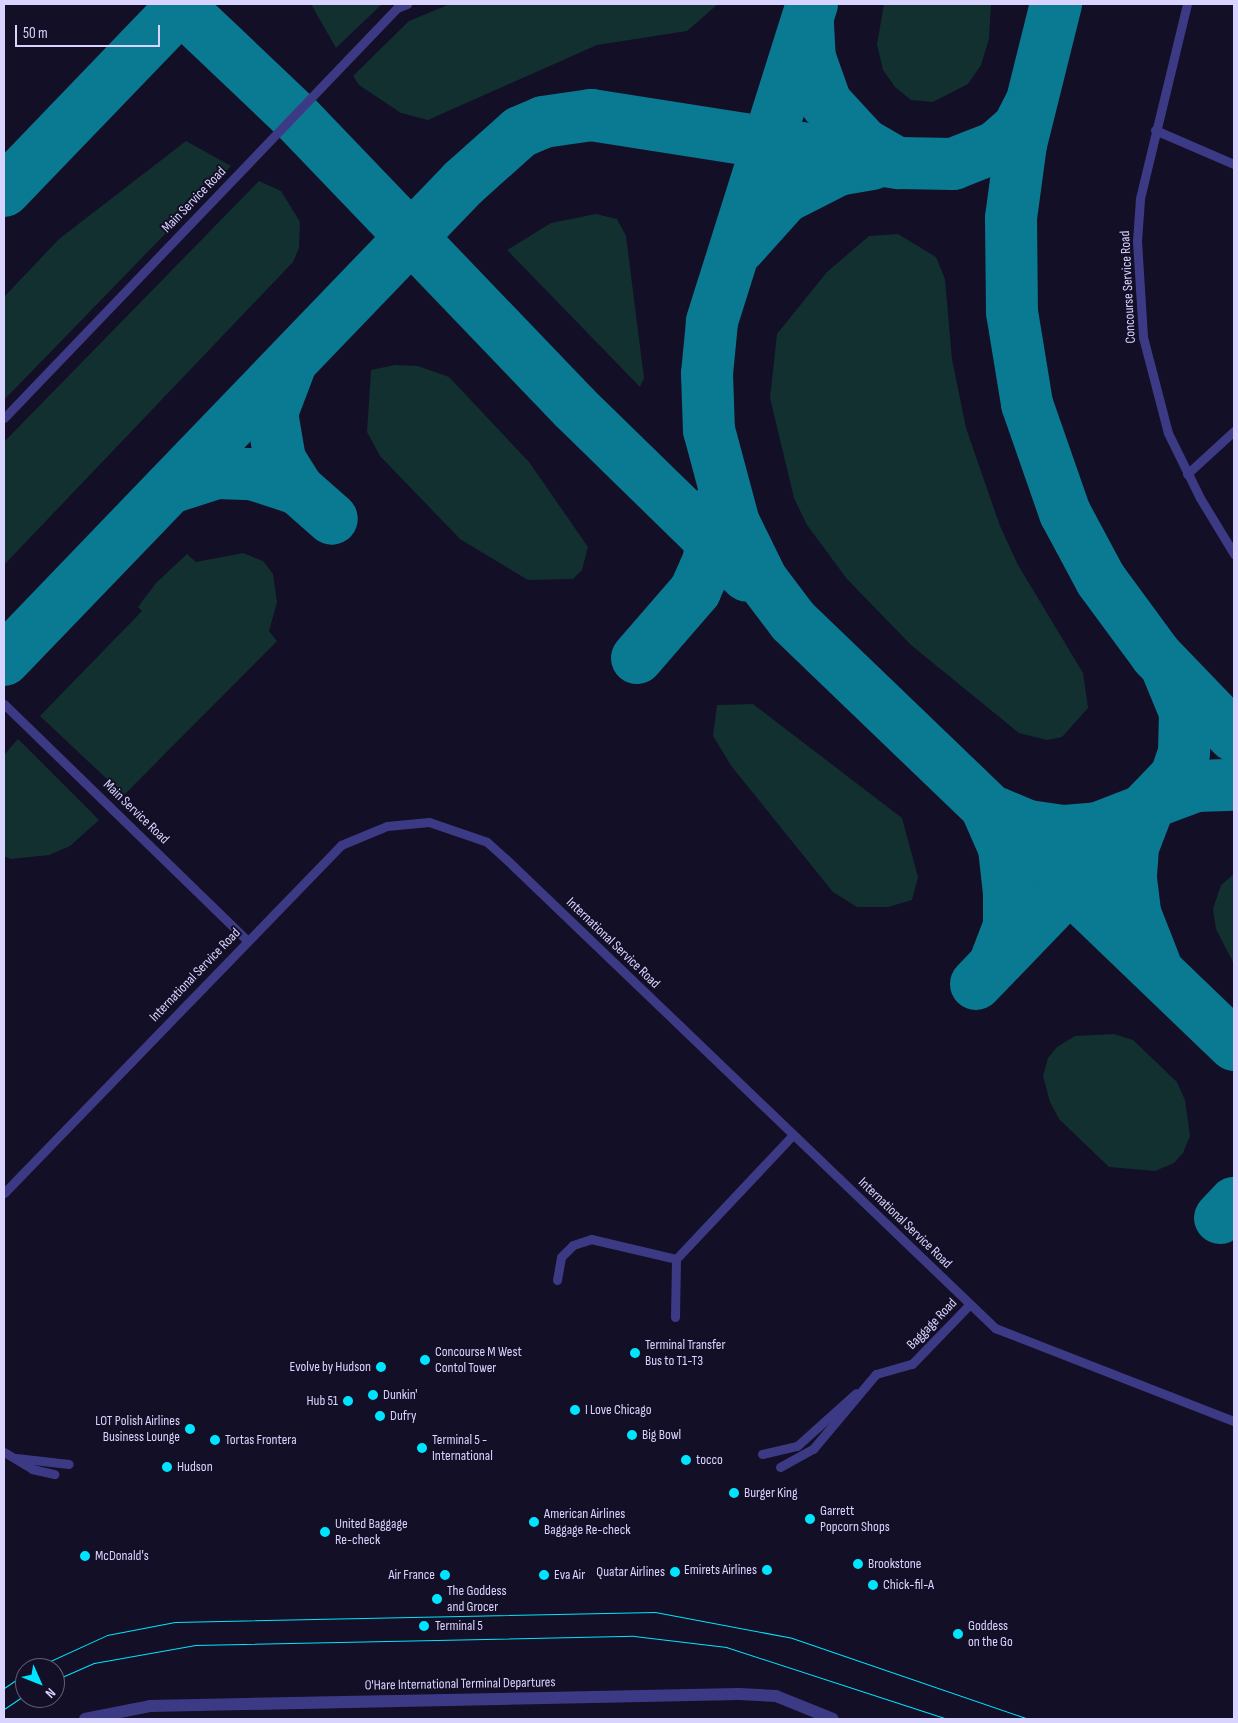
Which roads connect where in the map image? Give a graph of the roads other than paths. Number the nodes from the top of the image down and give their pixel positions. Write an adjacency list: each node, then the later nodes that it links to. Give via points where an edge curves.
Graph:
1 (407, 4): 5 (lane, Main Service Road, via 397,8)
2 (1187, 4): 3 (lane, Concourse Service Road)
3 (1155, 130): 4 (lane); 7 (lane, Concourse Service Road, via 1137,241 1143,337 1168,433)
4 (1234, 164)
5 (4, 418)
6 (1234, 431): 7 (lane)
7 (1187, 474): 8 (lane, Concourse Service Road)
8 (1234, 554)
9 (4, 704): 10 (lane, Main Service Road)
10 (248, 941): 11 (lane, International Service Road, via 341,845 394,825 429,822 449,826 487,842 506,859); 12 (lane, International Service Road)
11 (793, 1135): 13 (lane); 15 (lane, International Service Road)
12 (4, 1193)
13 (676, 1259): 14 (lane, via 591,1239 573,1245 561,1257); 16 (lane)
14 (557, 1280)
15 (970, 1304): 17 (lane, Baggage Road, via 912,1364 876,1374); 18 (lane, International Service Road, via 1006,1335)
16 (675, 1317)
17 (862, 1389): 20 (lane, Baggage Road, via 834,1409 797,1446); 23 (lane, Baggage Road, via 813,1449)
18 (1234, 1421)
19 (4, 1452): 21 (lane)
20 (762, 1454)
21 (16, 1458): 22 (lane); 24 (lane, via 32,1469)
22 (69, 1464)
23 (780, 1467)
24 (54, 1474)
25 (85, 1719): 26 (street, O'Hare International Terminal Departures, bridge, via 150,1706 739,1694 776,1696)
26 (833, 1719)

